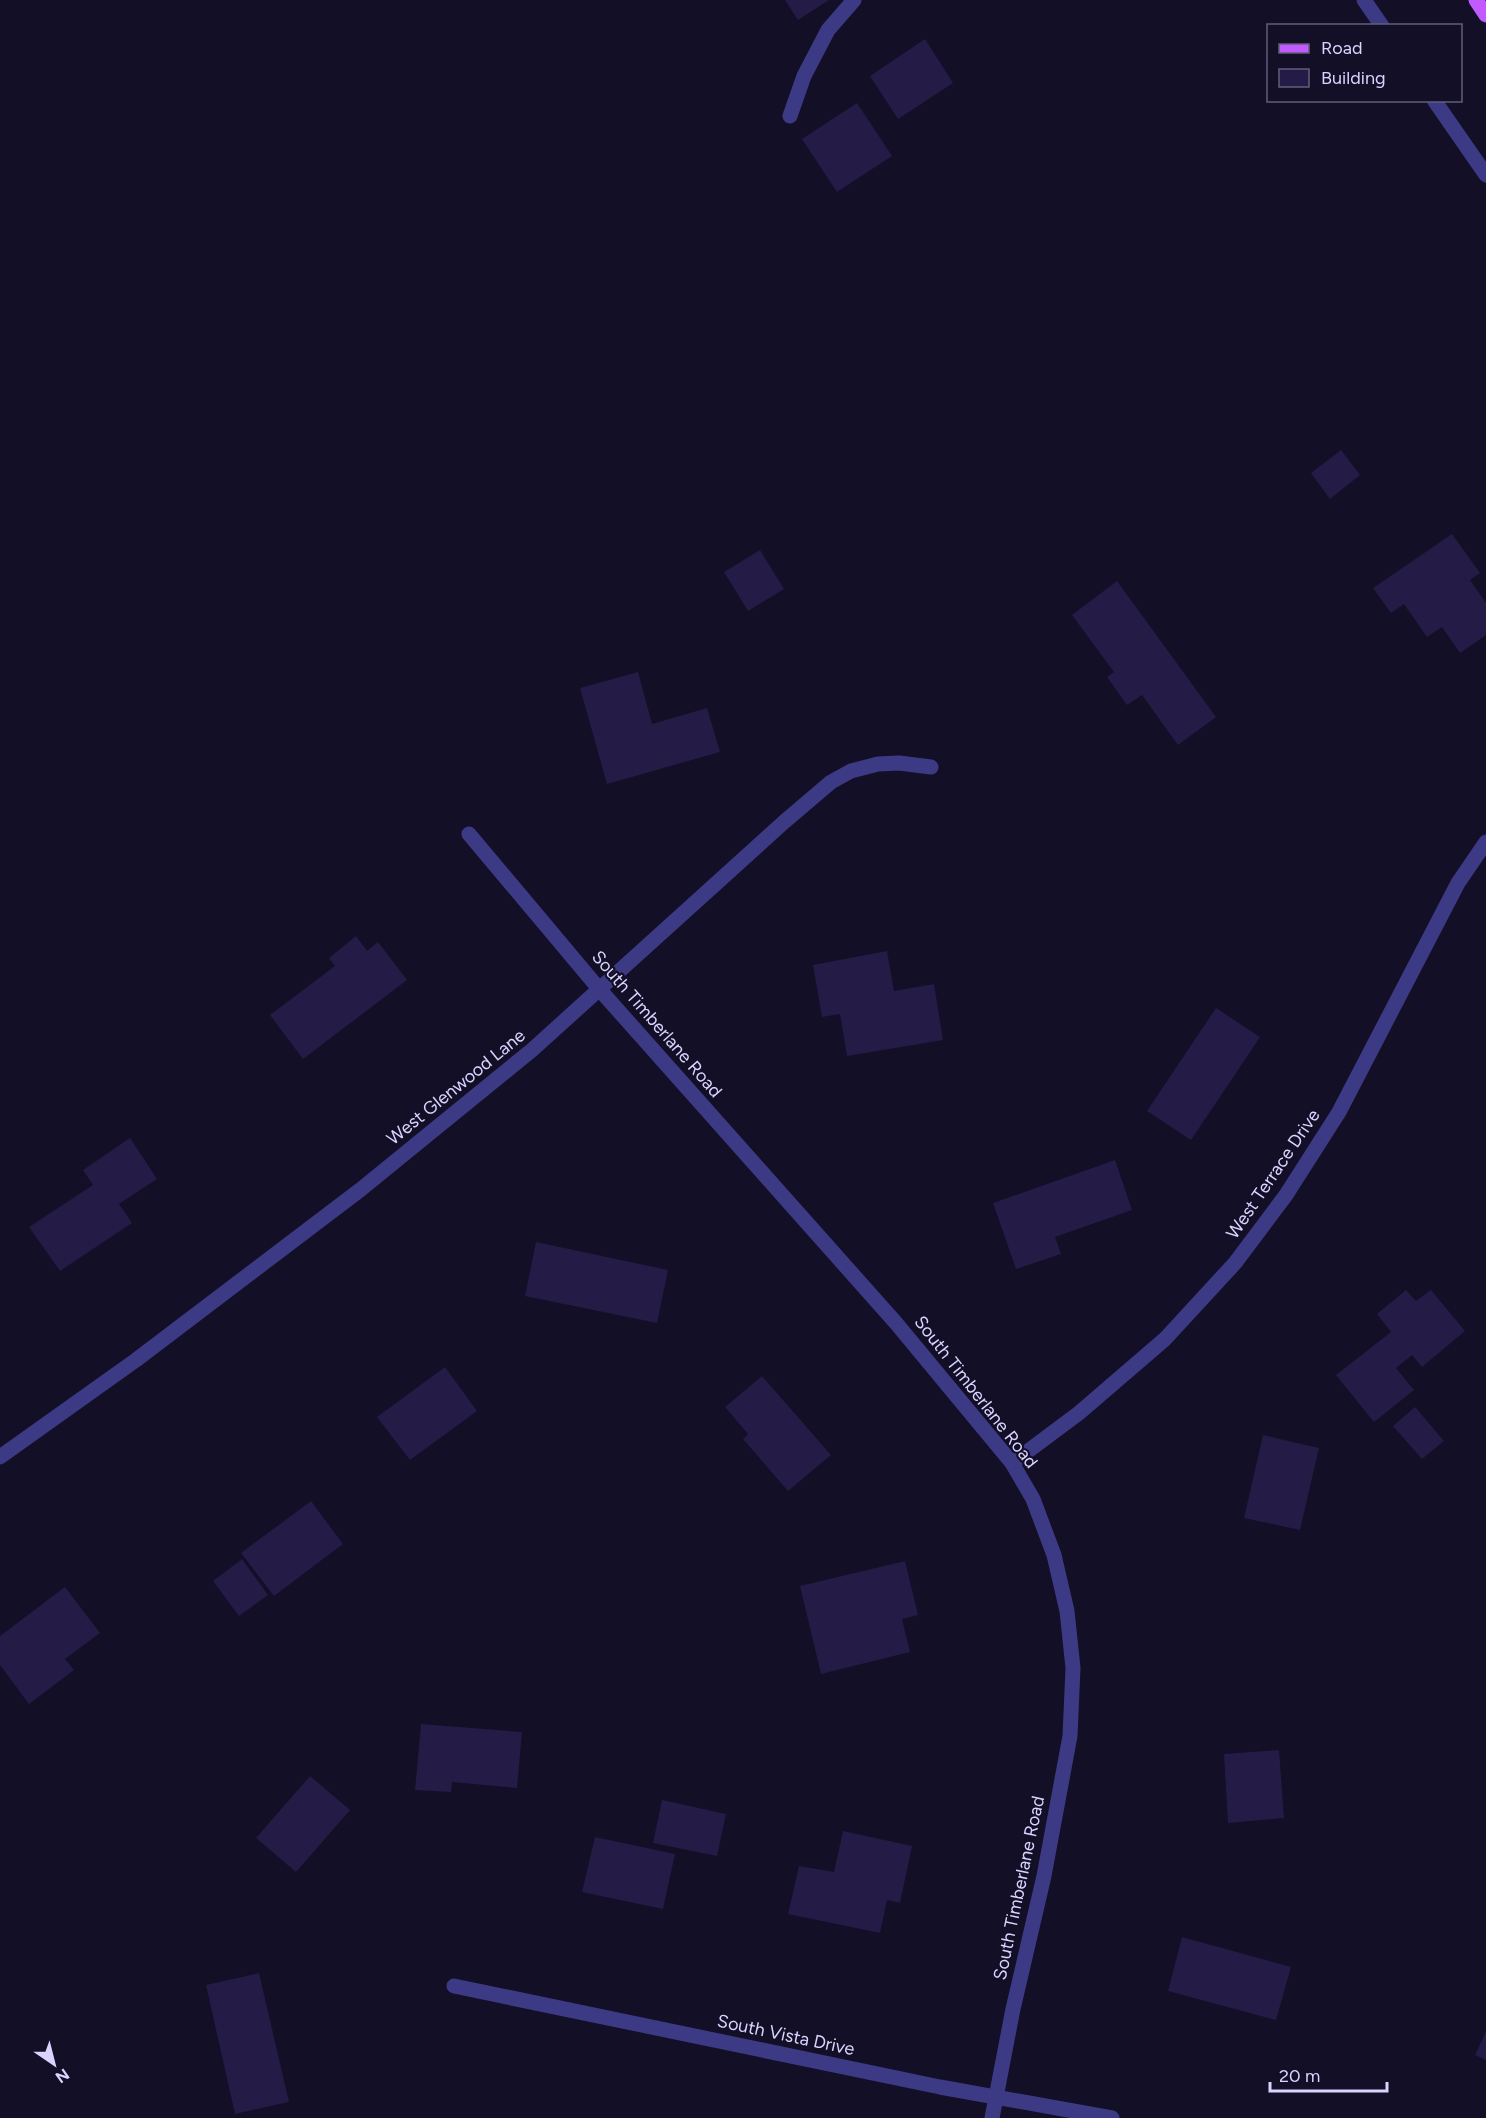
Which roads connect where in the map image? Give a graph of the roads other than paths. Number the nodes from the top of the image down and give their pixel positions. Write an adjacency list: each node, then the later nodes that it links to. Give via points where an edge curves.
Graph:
1 (854, 0): 7 (street, via 828,30 804,76)
2 (1364, 0): 5 (street)
3 (1476, 0): 4 (main road)
4 (1486, 15)
5 (1381, 24)
6 (1435, 102): 8 (street)
7 (790, 116)
8 (1486, 175)
9 (931, 767): 12 (street, West Glenwood Lane, via 899,762 878,764 851,771 831,782)
10 (469, 834): 12 (street, South Timberlane Road)
11 (1486, 842): 14 (street, West Terrace Drive, via 1458,883 1339,1112 1287,1195 1235,1263 1165,1339 1079,1413)
12 (600, 990): 13 (street, West Glenwood Lane, via 360,1190 136,1360); 14 (street, South Timberlane Road, via 896,1323)
13 (0, 1457)
14 (1012, 1463): 16 (street, South Timberlane Road, via 1033,1499 1054,1555 1067,1611 1073,1668 1070,1736)
15 (454, 1986): 16 (street, South Vista Drive)
16 (996, 2096): 17 (street, South Timberlane Road); 18 (street, South Vista Drive)
17 (992, 2118)
18 (1112, 2118)

